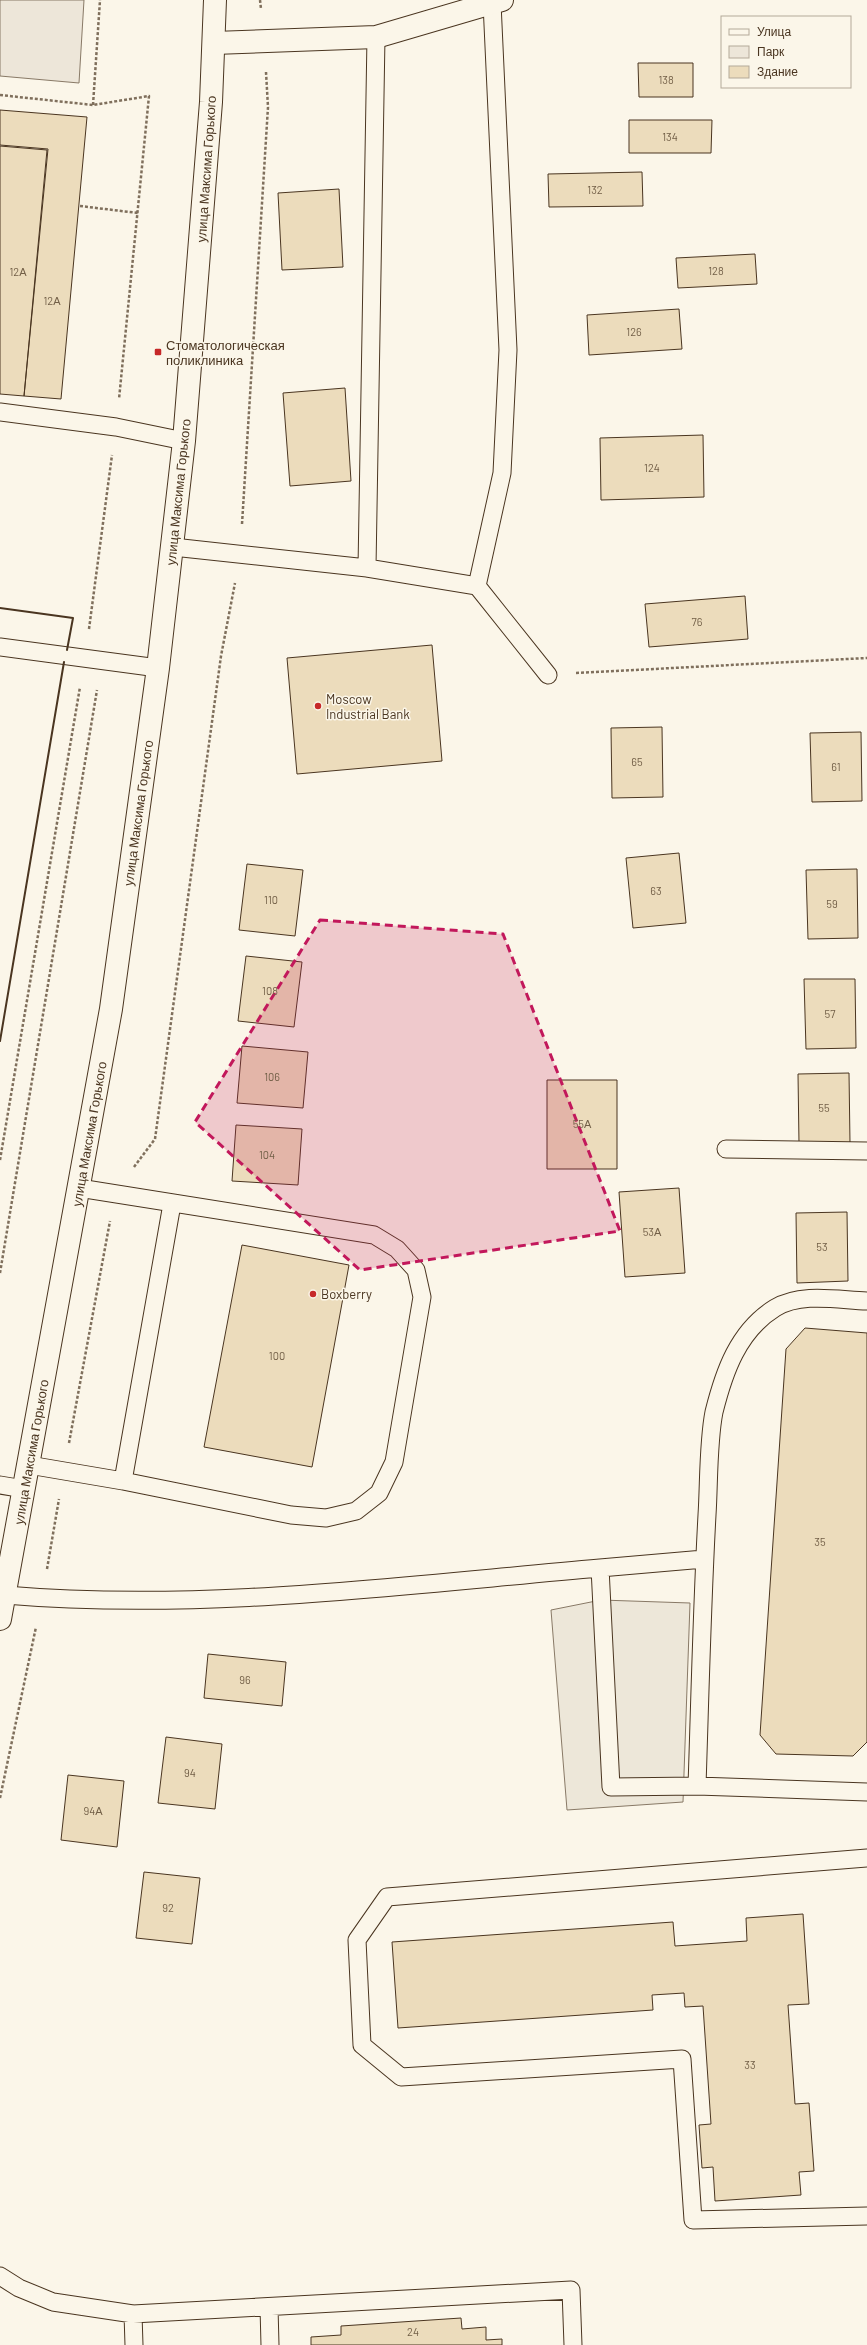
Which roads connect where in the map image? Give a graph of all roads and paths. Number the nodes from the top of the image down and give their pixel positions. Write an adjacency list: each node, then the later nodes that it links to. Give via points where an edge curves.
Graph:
1 (100, 0): 9 (path)
2 (215, 0): 6 (street, улица Максима Горького)
3 (260, 0): 7 (path)
4 (497, 1): 5 (street); 18 (lane, via 508,350 502,473)
5 (376, 37): 7 (street); 17 (lane)
6 (214, 43): 7 (street); 14 (street, улица Максима Горького, via 212,102)
7 (264, 43): 16 (path, via 268,107)
8 (0, 95): 9 (path)
9 (93, 105): 11 (path, via 149,96)
10 (80, 206): 11 (path)
11 (138, 213): 13 (path)
12 (0, 412): 13 (lane)
13 (116, 427): 14 (lane); 21 (path)
14 (184, 441): 15 (street, улица Максима Горького)
15 (173, 547): 16 (lane); 22 (street, улица Максима Горького)
16 (240, 555): 17 (lane); 28 (path, via 220,663 155,1138)
17 (367, 568): 18 (lane)
18 (477, 586): 23 (lane)
19 (0, 647): 21 (lane)
20 (867, 658): 23 (path)
21 (84, 659): 22 (lane); 26 (path); 30 (path, via 98,686)
22 (158, 668): 27 (street, улица Максима Горького, via 111,1009)
23 (548, 674)
24 (726, 1149): 25 (lane)
25 (867, 1151)
26 (0, 1160)
27 (79, 1188): 28 (lane); 32 (street, улица Максима Горького)
28 (115, 1194): 29 (lane); 33 (path)
29 (172, 1204): 34 (lane); 34 (lane, via 374,1235 398,1249 416,1270 422,1297 394,1462 379,1493 356,1511 326,1518 291,1515)
30 (0, 1273)
31 (867, 1301): 37 (lane, via 808,1298 776,1308 756,1322 734,1352 714,1414)
32 (29, 1464): 33 (lane); 36 (street, улица Максима Горького)
33 (64, 1470): 34 (lane); 40 (path)
34 (123, 1481)
35 (0, 1485): 36 (lane)
36 (24, 1489): 39 (street, улица Максима Горького)
37 (704, 1559): 38 (lane); 42 (lane)
38 (600, 1568): 40 (lane, via 278,1596 112,1601); 42 (lane, via 611,1787)
39 (5, 1595): 40 (lane); 41 (street, улица Максима Горького)
40 (42, 1598): 44 (path)
41 (0, 1619)
42 (697, 1786): 43 (lane)
43 (867, 1792)
44 (0, 1798)
45 (867, 1858): 46 (lane, via 387,1897 357,1940 362,2045 401,2077 682,2059 693,2220)
46 (867, 2216)
47 (0, 2276): 49 (lane, via 19,2288 53,2302)
48 (269, 2307): 49 (lane); 51 (lane); 52 (lane, via 571,2290)
49 (132, 2314): 50 (lane)
50 (134, 2345)
51 (270, 2345)
52 (573, 2345)

